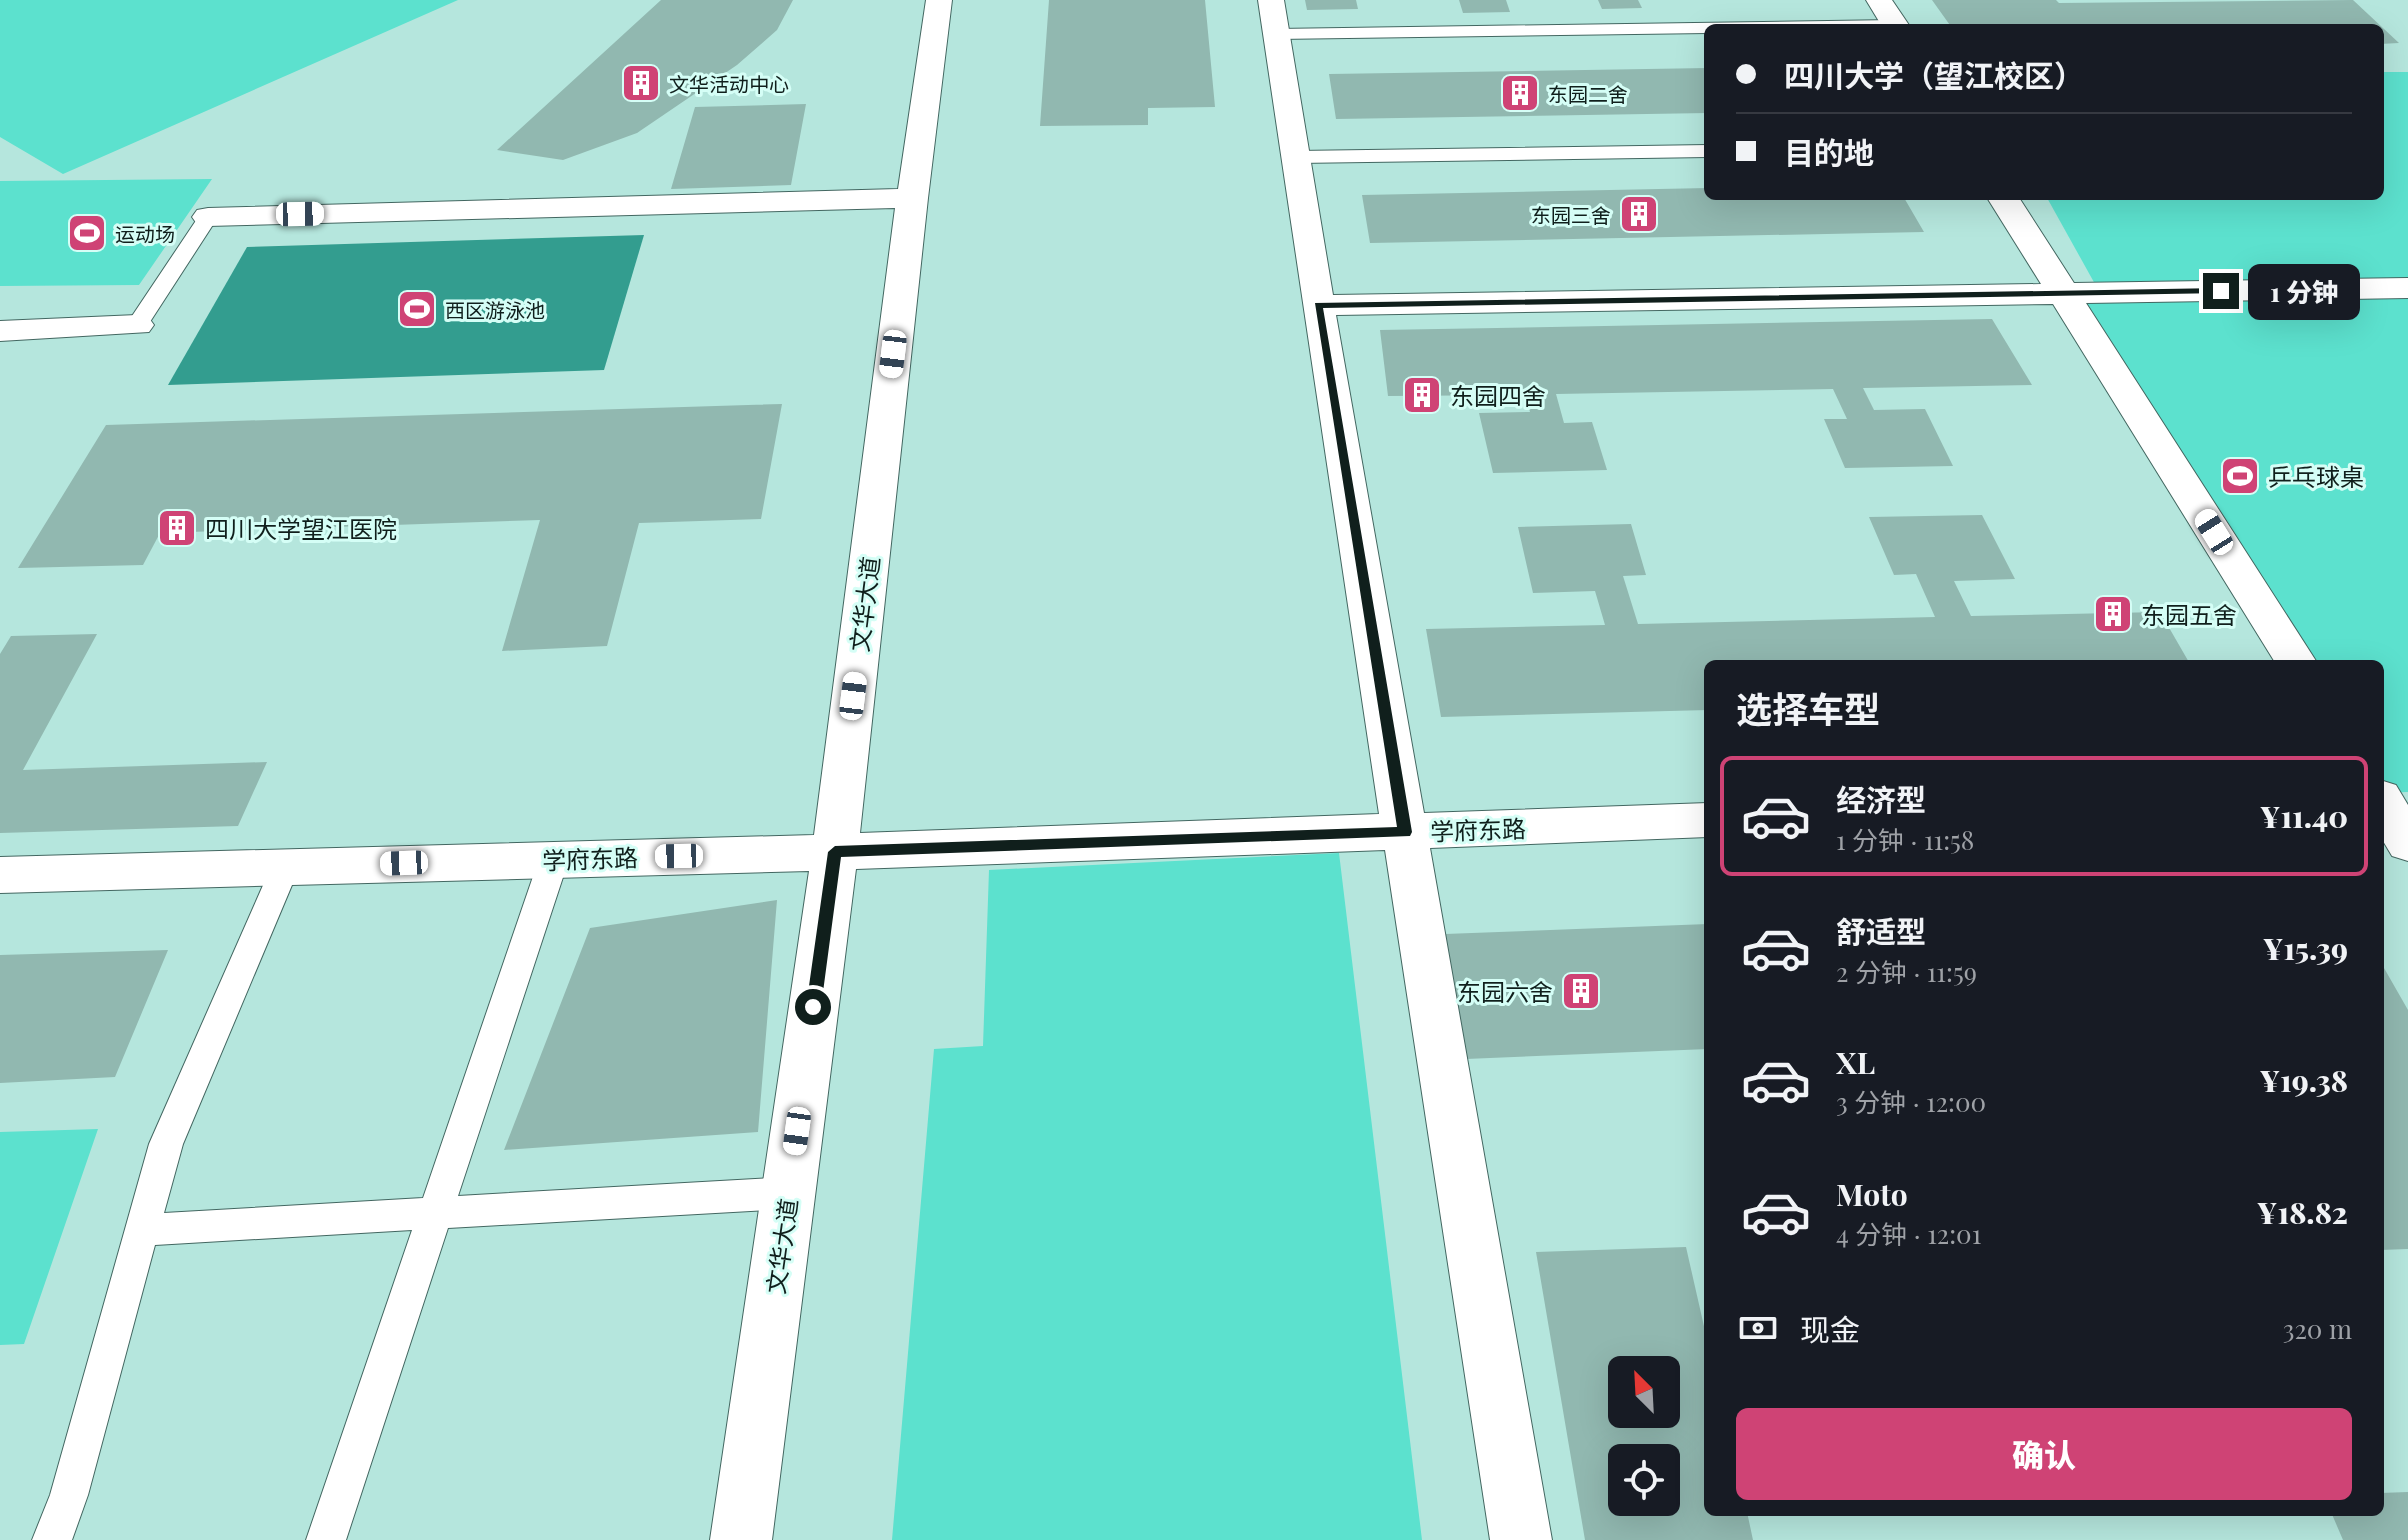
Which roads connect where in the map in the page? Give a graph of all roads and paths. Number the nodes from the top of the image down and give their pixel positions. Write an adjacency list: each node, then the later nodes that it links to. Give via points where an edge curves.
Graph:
1 (939, 0): 8 (street, 文华大道)
2 (1879, 0): 5 (street)
3 (1274, 17): 4 (lane); 7 (street)
4 (1758, 24)
5 (1895, 24)
6 (1704, 151): 7 (lane)
7 (1297, 157): 13 (street)
8 (912, 198): 10 (street); 23 (street, 文华大道)
9 (2005, 200): 12 (street)
10 (208, 217): 14 (lane)
11 (2408, 288): 12 (street)
12 (2065, 294): 13 (street); 16 (street)
13 (1318, 305): 21 (street)
14 (137, 325): 15 (street)
15 (0, 331)
16 (2294, 660)
17 (2408, 792): 18 (street)
18 (2384, 795)
19 (2384, 802): 22 (street)
20 (1704, 820): 21 (street, 学府东路)
21 (1405, 832): 23 (street, 学府东路); 33 (street)
22 (2408, 843)
23 (835, 852): 24 (street, 学府东路); 27 (street, 文华大道)
24 (554, 859): 25 (street, 学府东路); 28 (lane)
25 (285, 866): 26 (street, 学府东路); 29 (lane, via 166,1144)
26 (0, 875)
27 (788, 1193): 28 (lane); 32 (street, 文华大道)
28 (435, 1212): 29 (lane); 31 (lane)
29 (142, 1230): 30 (lane)
30 (52, 1540)
31 (326, 1540)
32 (741, 1540)
33 (1521, 1540)

